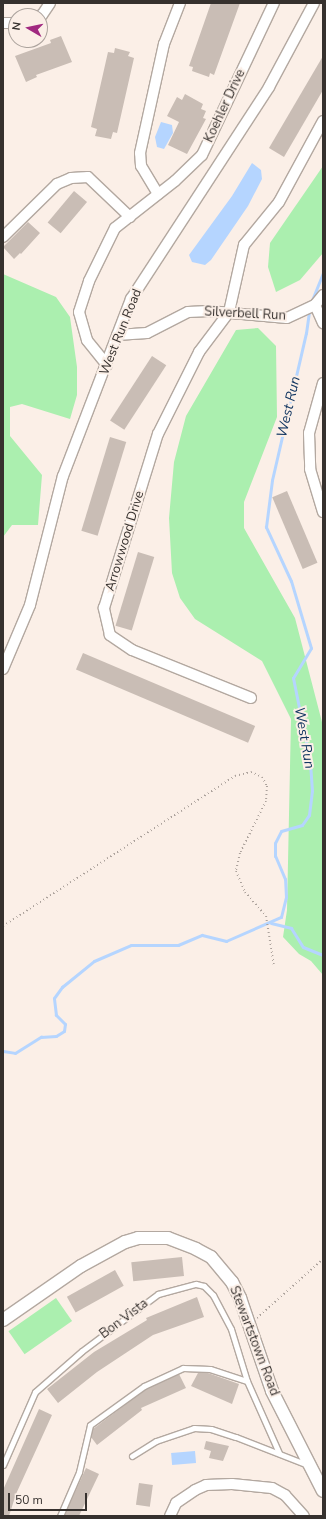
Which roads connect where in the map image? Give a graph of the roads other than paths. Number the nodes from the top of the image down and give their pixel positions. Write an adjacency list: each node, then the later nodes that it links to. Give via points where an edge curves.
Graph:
1 (180, 3): 5 (street, via 164,44 140,153 141,166)
2 (274, 3): 5 (street, Koehler Drive, via 202,155)
3 (314, 3): 12 (street, West Run Road, via 270,87 131,299)
4 (323, 121): 10 (street, via 279,202 244,245)
5 (158, 194): 6 (street, Koehler Drive)
6 (130, 217): 7 (street, via 88,177 71,178 57,184); 13 (street, Koehler Drive, via 116,228 89,281 79,312 87,340)
7 (3, 237)
8 (323, 295): 9 (street, Silverbell Run)
9 (315, 305): 10 (street, Silverbell Run, via 288,318); 11 (street)
10 (229, 312): 12 (street, Silverbell Run, via 188,312 147,333); 17 (street, Arrowwood Drive, via 200,352 158,434 104,608 110,635 132,650)
11 (323, 323)
12 (117, 335): 13 (street, West Run Road)
13 (107, 365): 16 (street, West Run Road, via 63,476 30,605)
14 (323, 383): 15 (street, via 309,433 310,469)
15 (323, 512)
16 (3, 669)
17 (252, 698)
18 (3, 1320): 23 (street, Stewartstown Road, via 113,1247 152,1236 181,1241 211,1257 232,1282 272,1391)
19 (247, 1381): 20 (lane, Bon Vista); 22 (lane, Bon Vista, via 231,1328 213,1295 204,1286 196,1284 158,1294 82,1351 35,1392); 25 (lane, via 210,1369 183,1368 128,1396 90,1425 79,1472)
20 (279, 1453): 21 (lane, via 211,1429 194,1428 175,1432); 23 (lane)
21 (132, 1456)
22 (3, 1465)
23 (310, 1466): 24 (street, Stewartstown Road)
24 (323, 1491)
25 (60, 1516)
26 (170, 1516): 27 (street, via 176,1503 194,1490 206,1485 232,1484 272,1488 285,1495)
27 (304, 1516)

